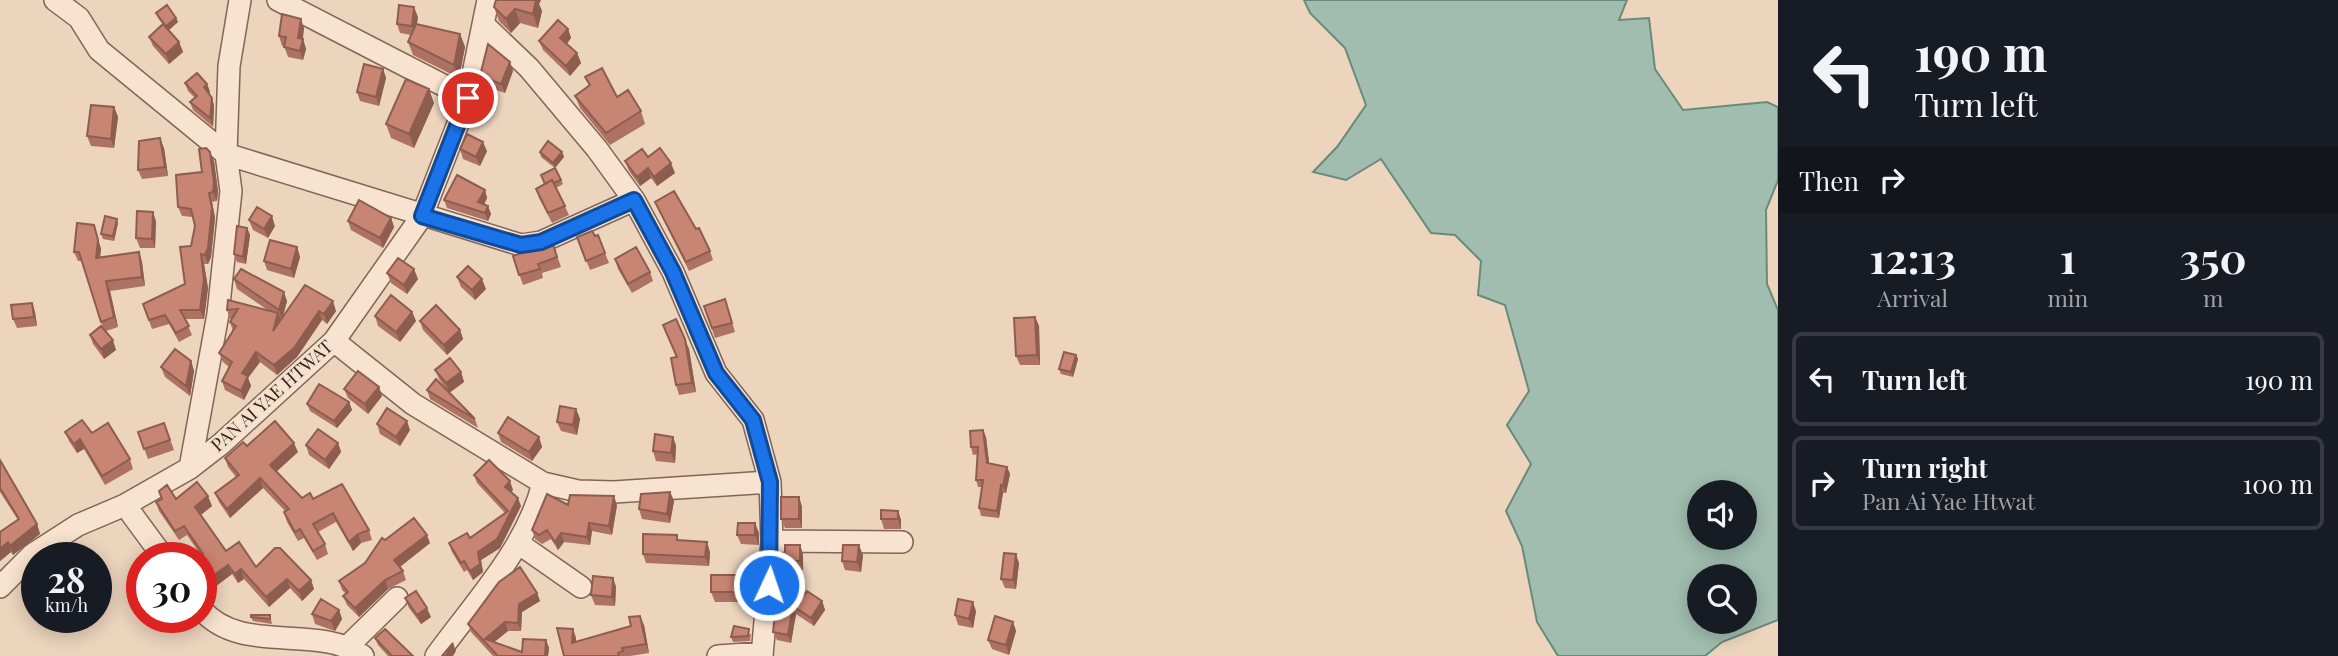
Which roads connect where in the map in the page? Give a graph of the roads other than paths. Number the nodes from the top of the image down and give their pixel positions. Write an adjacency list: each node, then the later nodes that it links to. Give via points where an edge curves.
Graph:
1 (55, 0): 7 (street, via 79,18 99,50)
2 (240, 0): 7 (street, via 229,66)
3 (278, 0): 6 (street)
4 (488, 0): 5 (street, PAN AI YAE HTWAT)
5 (484, 25): 6 (street, PAN AI YAE HTWAT); 8 (street, via 529,68)
6 (468, 98): 9 (street, PAN AI YAE HTWAT)
7 (226, 154): 9 (street); 11 (street, via 231,191 218,314)
8 (634, 200): 9 (street, via 541,242 521,245); 12 (street, via 673,272 716,373 753,420)
9 (422, 216): 10 (street, PAN AI YAE HTWAT)
10 (334, 341): 11 (street, PAN AI YAE HTWAT); 13 (street, via 413,404)
11 (190, 468): 14 (street, PAN AI YAE HTWAT)
12 (770, 482): 13 (street, via 614,492 578,491); 15 (street)
13 (543, 483): 18 (street, via 536,510)
14 (125, 505): 17 (street); 19 (street, PAN AI YAE HTWAT, via 78,524 33,554)
15 (772, 541): 16 (street); 25 (street)
16 (902, 541)
17 (152, 542)
18 (518, 543): 20 (street); 26 (street)
19 (0, 587)
20 (581, 587)
21 (397, 598): 24 (street)
22 (217, 623): 23 (street)
23 (268, 649): 24 (street, via 319,642)
24 (356, 651)
25 (762, 655): 27 (street)
26 (436, 656)
27 (718, 656)

